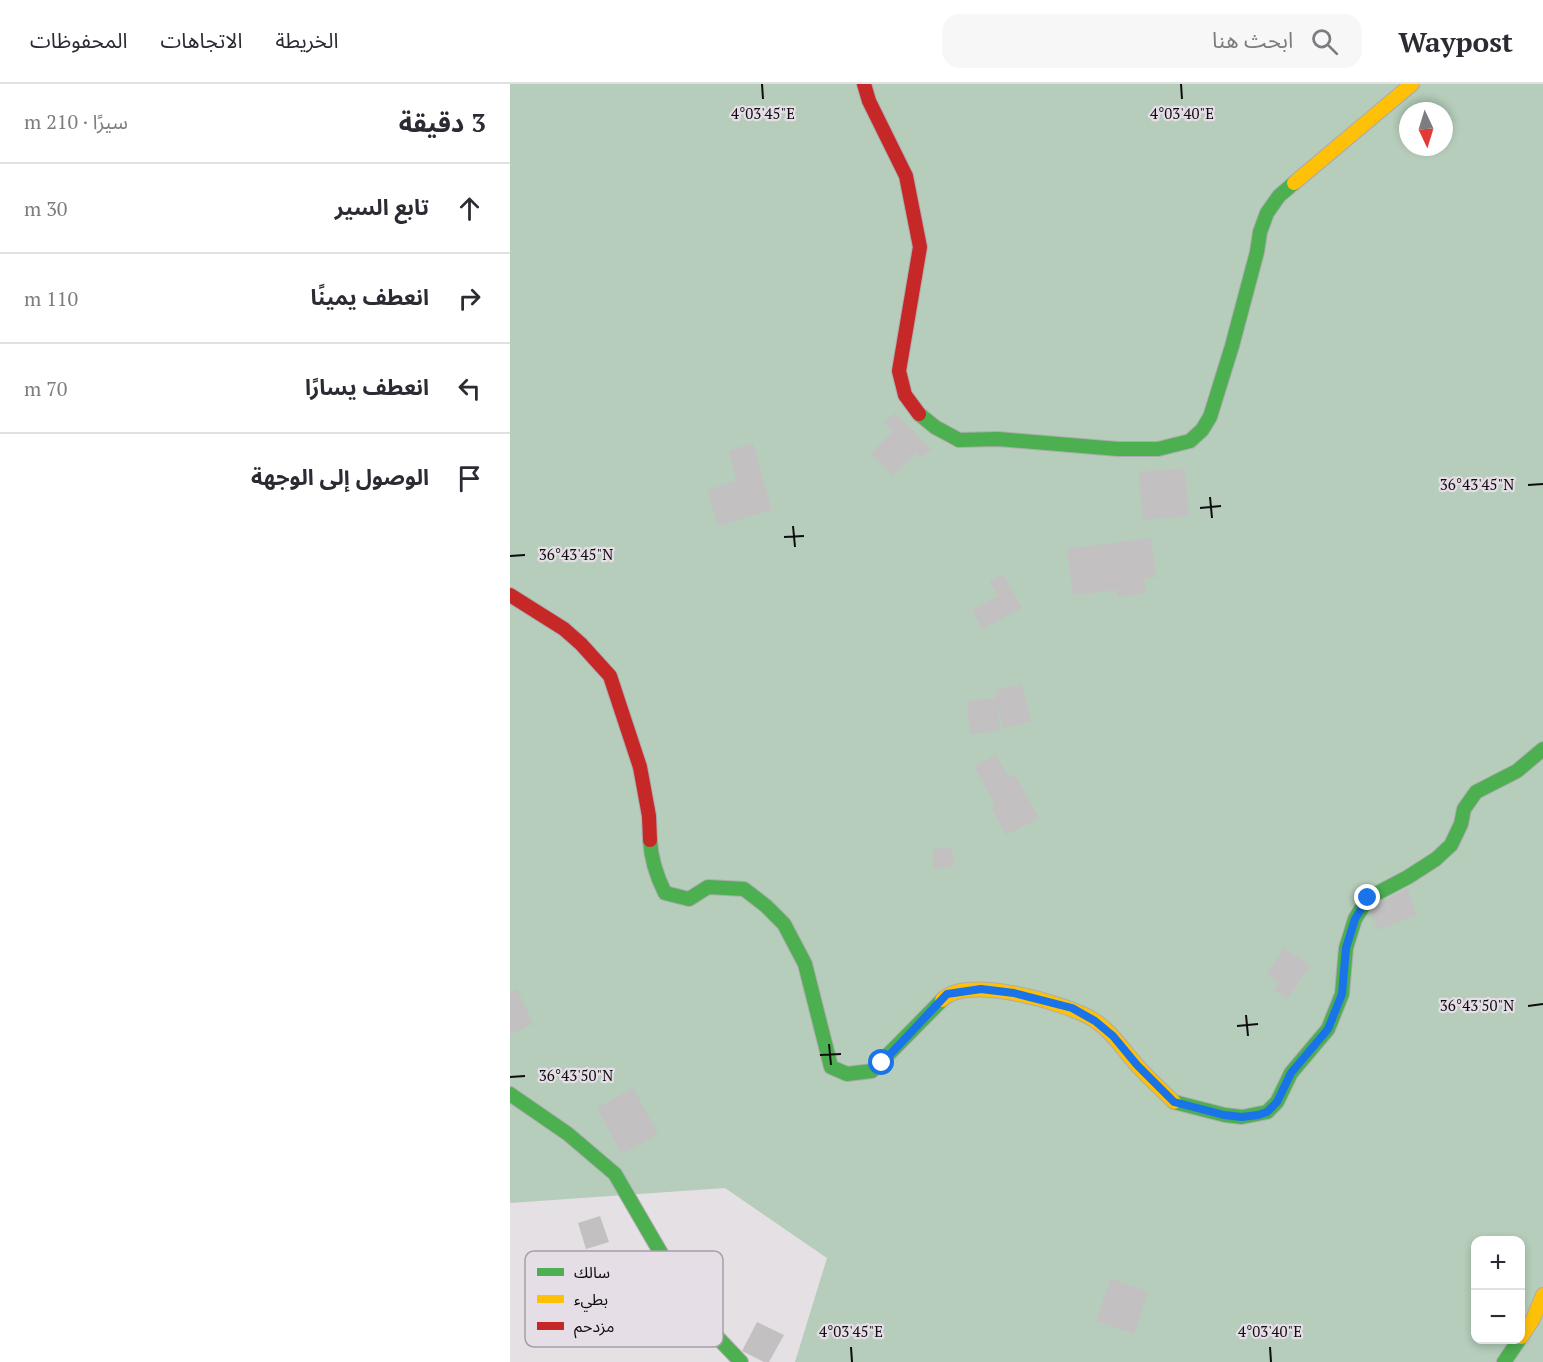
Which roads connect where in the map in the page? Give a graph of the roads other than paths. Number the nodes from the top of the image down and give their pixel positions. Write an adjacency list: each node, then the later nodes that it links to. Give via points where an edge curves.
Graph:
1 (864, 84): 2 (street, via 906,176 920,247 899,371 905,394 916,412 959,440 1158,449 1190,441 1210,417 1267,213 1279,196)
2 (1412, 84)
3 (510, 595): 4 (street, via 564,629 610,676 640,766 651,857 665,893 689,899 708,887 732,887 744,889 766,906 784,924 806,964 831,1067 847,1074 872,1071 947,994 981,989 1072,1008 1095,1021 1174,1102 1242,1117 1267,1112 1277,1102 1291,1073 1328,1029 1342,994 1346,948 1355,919 1368,898 1436,859 1451,845 1464,809 1476,792 1517,771)
4 (1543, 748)
5 (510, 1094): 6 (street, via 568,1134 615,1174)
6 (660, 1251)
7 (1543, 1295): 8 (street)
8 (1525, 1331)
9 (723, 1343): 11 (street)
10 (1516, 1344): 12 (street)
11 (741, 1362)
12 (1504, 1362)

